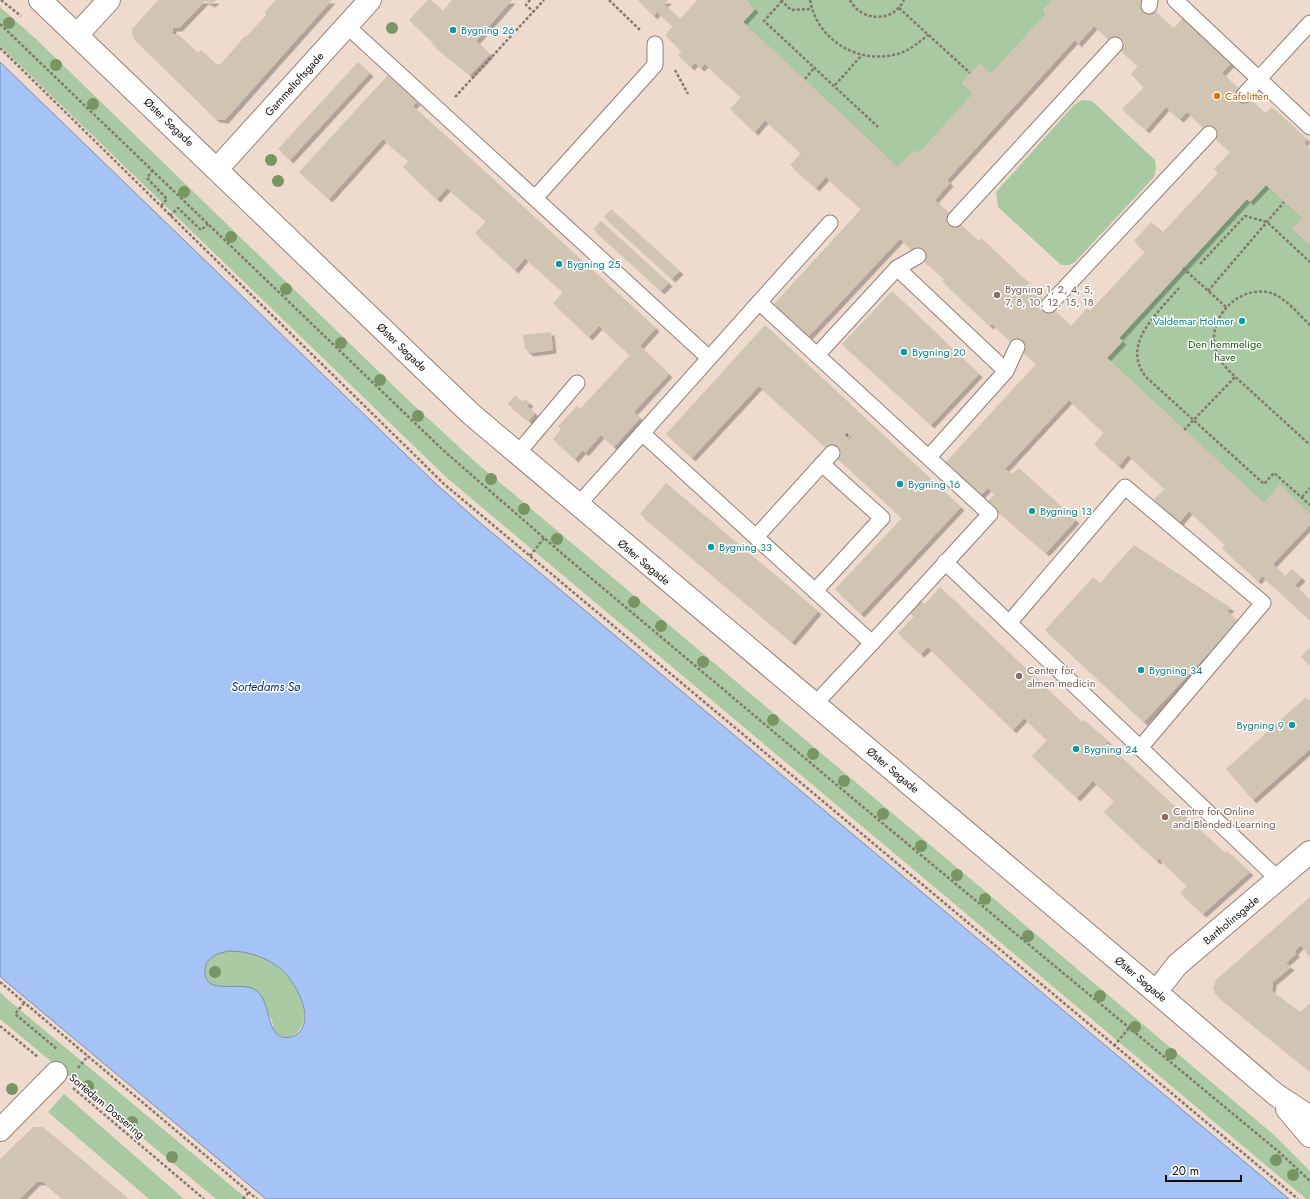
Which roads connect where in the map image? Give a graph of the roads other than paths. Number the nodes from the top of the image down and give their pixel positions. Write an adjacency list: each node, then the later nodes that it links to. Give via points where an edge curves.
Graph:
1 (40, 0): 7 (street, Øster Søgade)
2 (109, 0): 7 (street)
3 (370, 0): 6 (street, Gammeltoftsgade)
4 (1175, 0): 10 (lane)
5 (1310, 22): 10 (lane)
6 (347, 26): 14 (street, Gammeltoftsgade); 15 (lane)
7 (77, 35): 14 (street, Øster Søgade)
8 (655, 44): 15 (lane, via 655,65)
9 (1115, 45): 16 (lane)
10 (1258, 79): 11 (lane); 12 (lane)
11 (1244, 95)
12 (1310, 127)
13 (1209, 134): 21 (lane)
14 (217, 169): 28 (street, Øster Søgade, via 471,414)
15 (535, 198): 24 (lane)
16 (955, 219)
17 (830, 223): 20 (lane)
18 (918, 256): 19 (lane)
19 (897, 268): 23 (lane); 25 (lane)
20 (759, 302): 23 (lane); 24 (lane)
21 (1049, 305)
22 (1017, 347): 25 (lane)
23 (817, 356): 29 (lane, via 869,412)
24 (709, 358): 27 (lane)
25 (1006, 371): 29 (lane)
26 (577, 383): 28 (lane)
27 (642, 433): 30 (lane); 31 (lane)
28 (517, 454): 30 (street, Øster Søgade)
29 (928, 457): 32 (lane, via 990,514)
30 (578, 505): 36 (street, Øster Søgade)
31 (756, 537): 33 (lane); 33 (lane, via 827,458 882,518)
32 (945, 562): 34 (lane); 35 (lane)
33 (815, 591): 35 (lane)
34 (1010, 623): 37 (lane); 37 (lane, via 1125,486 1263,604)
35 (872, 643): 36 (lane)
36 (814, 704): 40 (street, Øster Søgade)
37 (1140, 748): 39 (lane)
38 (1310, 852): 39 (street, Bartholinsgade)
39 (1279, 880): 40 (street, Bartholinsgade, via 1178,965)
40 (1156, 992): 42 (street, Øster Søgade)
41 (59, 1063): 44 (street)
42 (1275, 1094): 43 (street); 45 (street)
43 (1310, 1117)
44 (0, 1130)
45 (1310, 1136)

